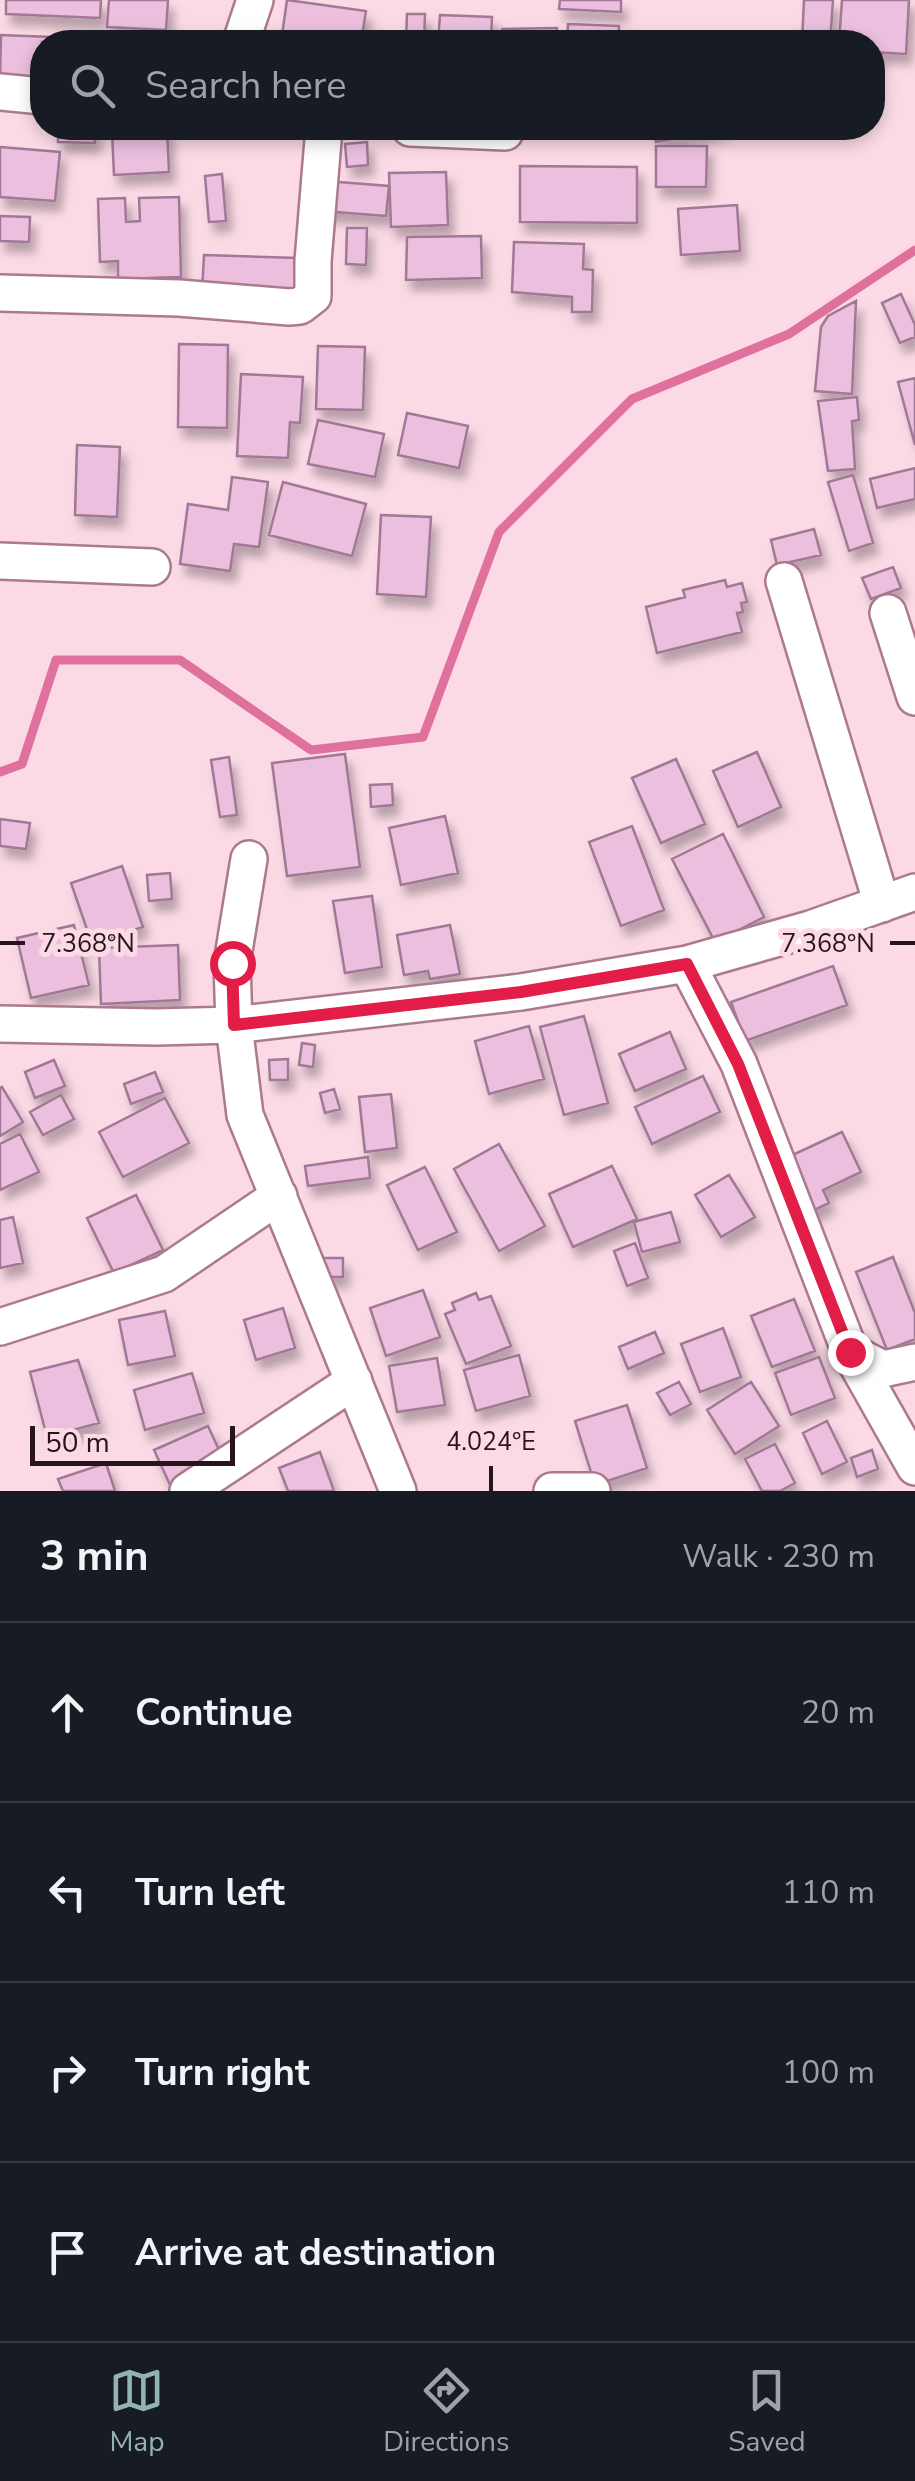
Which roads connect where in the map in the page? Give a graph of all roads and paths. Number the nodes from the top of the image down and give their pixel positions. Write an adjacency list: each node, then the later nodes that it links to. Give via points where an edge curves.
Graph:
1 (255, 0): 2 (street)
2 (245, 30)
3 (0, 92): 4 (street)
4 (30, 95)
5 (323, 140): 6 (street, via 313,296 307,302)
6 (0, 293)
7 (0, 561): 8 (street)
8 (152, 568)
9 (784, 581): 13 (street)
10 (888, 613): 11 (street)
11 (915, 697)
12 (248, 859): 16 (street, via 232,963)
13 (898, 898): 14 (street)
14 (687, 964): 16 (street, via 521,992); 19 (street, via 738,1064)
15 (0, 1024): 16 (street)
16 (234, 1025): 17 (street, via 245,1115)
17 (279, 1196): 18 (street, via 164,1274); 21 (street)
18 (0, 1328)
19 (850, 1352): 20 (street, via 883,1369); 22 (street)
20 (915, 1362)
21 (354, 1380): 23 (street); 24 (street)
22 (915, 1467)
23 (188, 1491)
24 (398, 1491)
25 (552, 1491): 26 (street)
26 (592, 1491)

